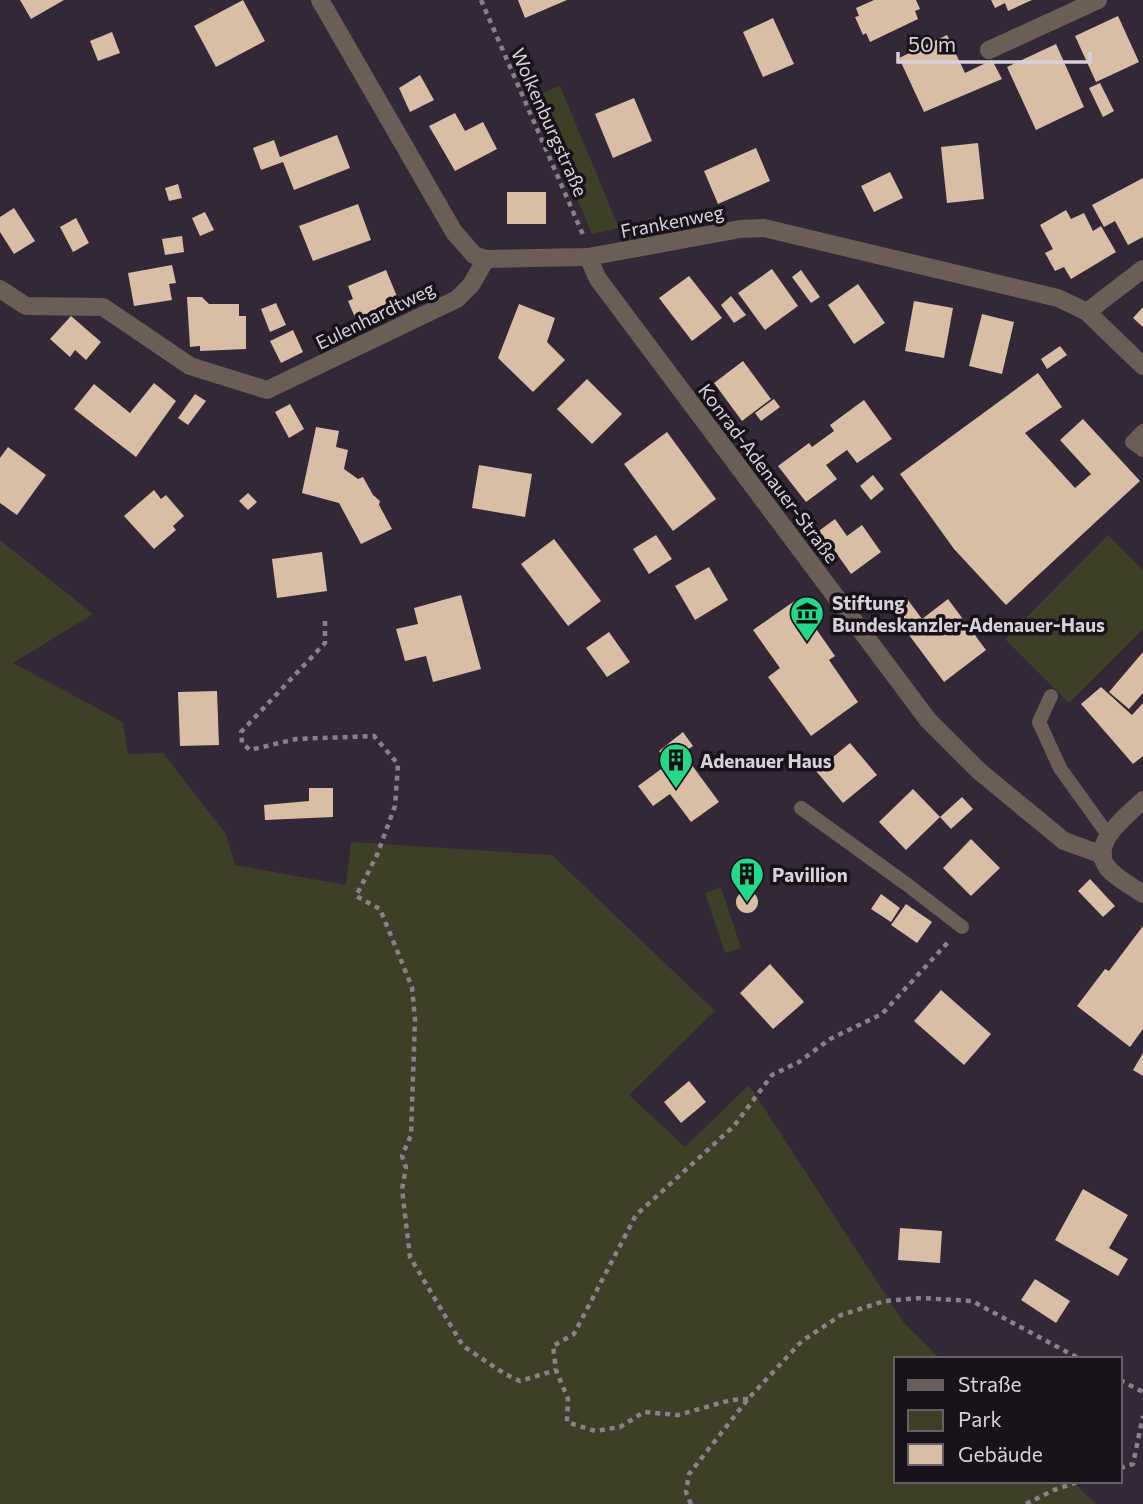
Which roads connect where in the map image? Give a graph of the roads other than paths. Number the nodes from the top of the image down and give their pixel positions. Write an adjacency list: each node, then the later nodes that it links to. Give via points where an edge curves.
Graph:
1 (320, 0): 5 (street, via 454,232 474,255)
2 (1098, 0): 3 (street)
3 (989, 50)
4 (588, 257): 5 (street, Frankenweg); 8 (street, Frankenweg, via 764,228 1058,298); 16 (street, Konrad-Adenauer-Straße, via 598,279 928,720 979,771 1064,841)
5 (486, 259): 7 (street, Eulenhardtweg, via 457,299 267,390 190,366 103,307 26,306)
6 (1143, 269): 8 (street)
7 (0, 289)
8 (1087, 312): 9 (street, Frankenweg)
9 (1143, 366)
10 (1143, 431): 11 (lane, via 1132,442)
11 (1143, 450)
12 (1051, 696): 15 (lane, via 1039,722 1060,768)
13 (1143, 800): 15 (street)
14 (801, 808): 18 (lane)
15 (1110, 833): 16 (street)
16 (1103, 855): 17 (street, via 1106,867)
17 (1143, 894)
18 (962, 928)

